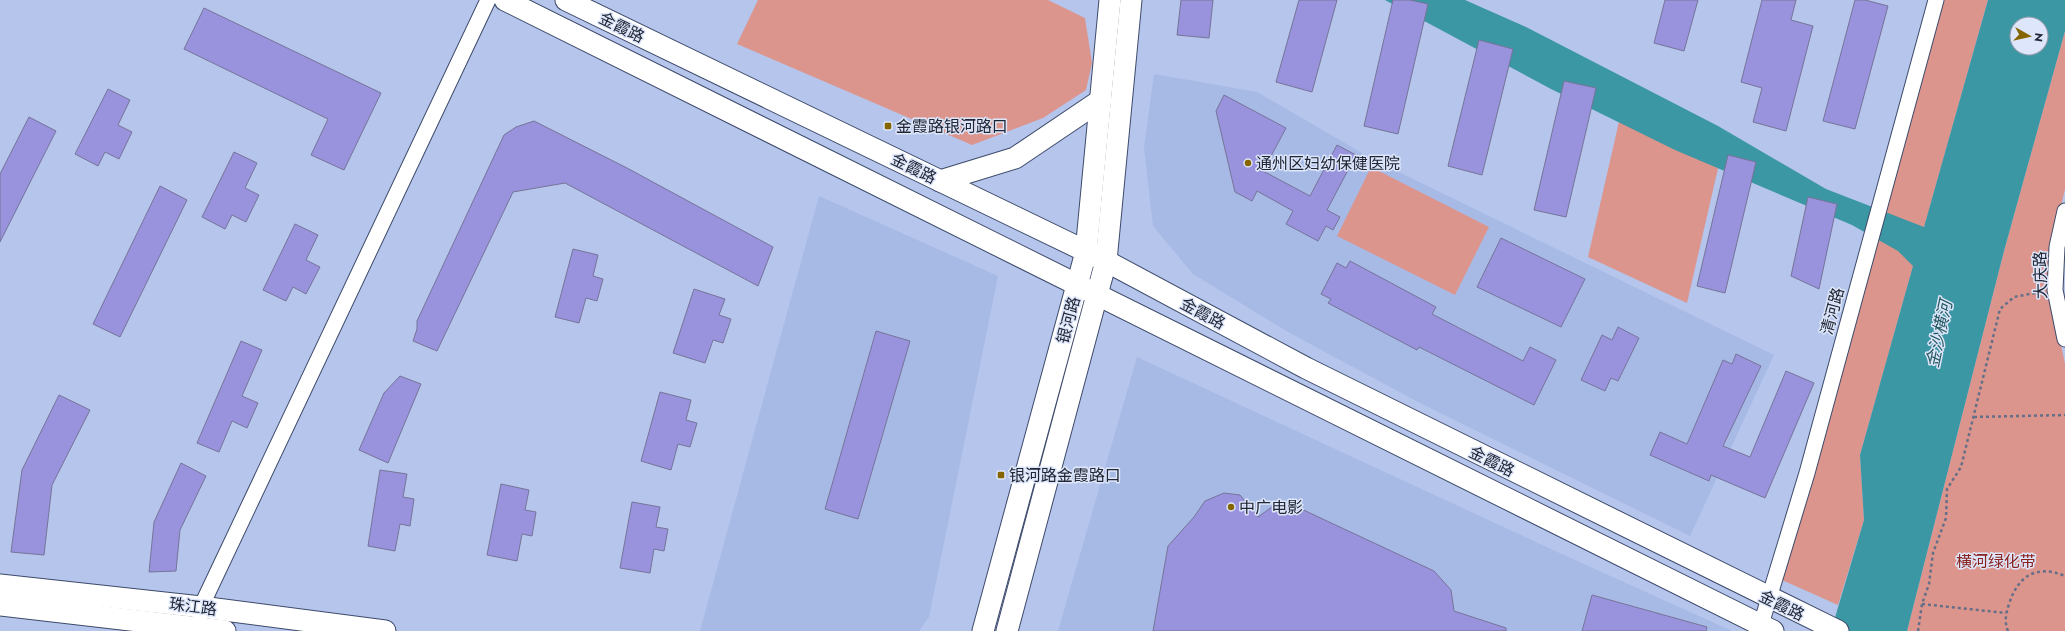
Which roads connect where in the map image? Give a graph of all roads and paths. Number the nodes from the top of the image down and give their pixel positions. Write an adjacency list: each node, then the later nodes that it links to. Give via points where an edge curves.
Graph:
1 (488, 0): 23 (street)
2 (505, 0): 12 (main road, 金霞路)
3 (566, 0): 8 (main road, 金霞路)
4 (1110, 0): 7 (main road, 银河路)
5 (1131, 0): 11 (main road, 银河路)
6 (1936, 0): 20 (street, 清河路, via 1807,473)
7 (1101, 100): 8 (main road, via 1015,158); 10 (main road, 银河路)
8 (940, 181): 10 (main road, 金霞路)
9 (2065, 211): 13 (street, 大庆路, via 2057,247)
10 (1086, 252): 11 (main road, 金霞路); 12 (main road, 银河路)
11 (1106, 261): 14 (main road, 银河路); 20 (main road, 金霞路, via 1306,368)
12 (1078, 284): 14 (main road, 金霞路); 30 (main road, 银河路)
13 (2055, 290): 15 (street, 大庆路); 17 (path, via 2014,297 2000,309)
14 (1098, 295): 27 (main road, 金霞路); 31 (main road, 银河路)
15 (2065, 339)
16 (2065, 415): 17 (path)
17 (1973, 417): 21 (path, via 1961,467 1947,489 1946,518 1933,553 1929,584)
18 (2065, 576): 24 (path, via 2042,571 2024,577 2013,590)
19 (0, 585): 23 (main road, 珠江路)
20 (1768, 598): 25 (main road, 金霞路); 27 (street, 清河路)
21 (1922, 604): 24 (path); 32 (path)
22 (0, 605): 26 (main road, 珠江路)
23 (201, 607): 26 (street); 29 (main road, 珠江路)
24 (2006, 613): 33 (path, via 2005,623)
25 (1832, 628)
26 (198, 629): 28 (main road, 珠江路)
27 (1764, 629)
28 (224, 631)
29 (385, 631)
30 (983, 631)
31 (1007, 631)
32 (1918, 631)
33 (2008, 631)

